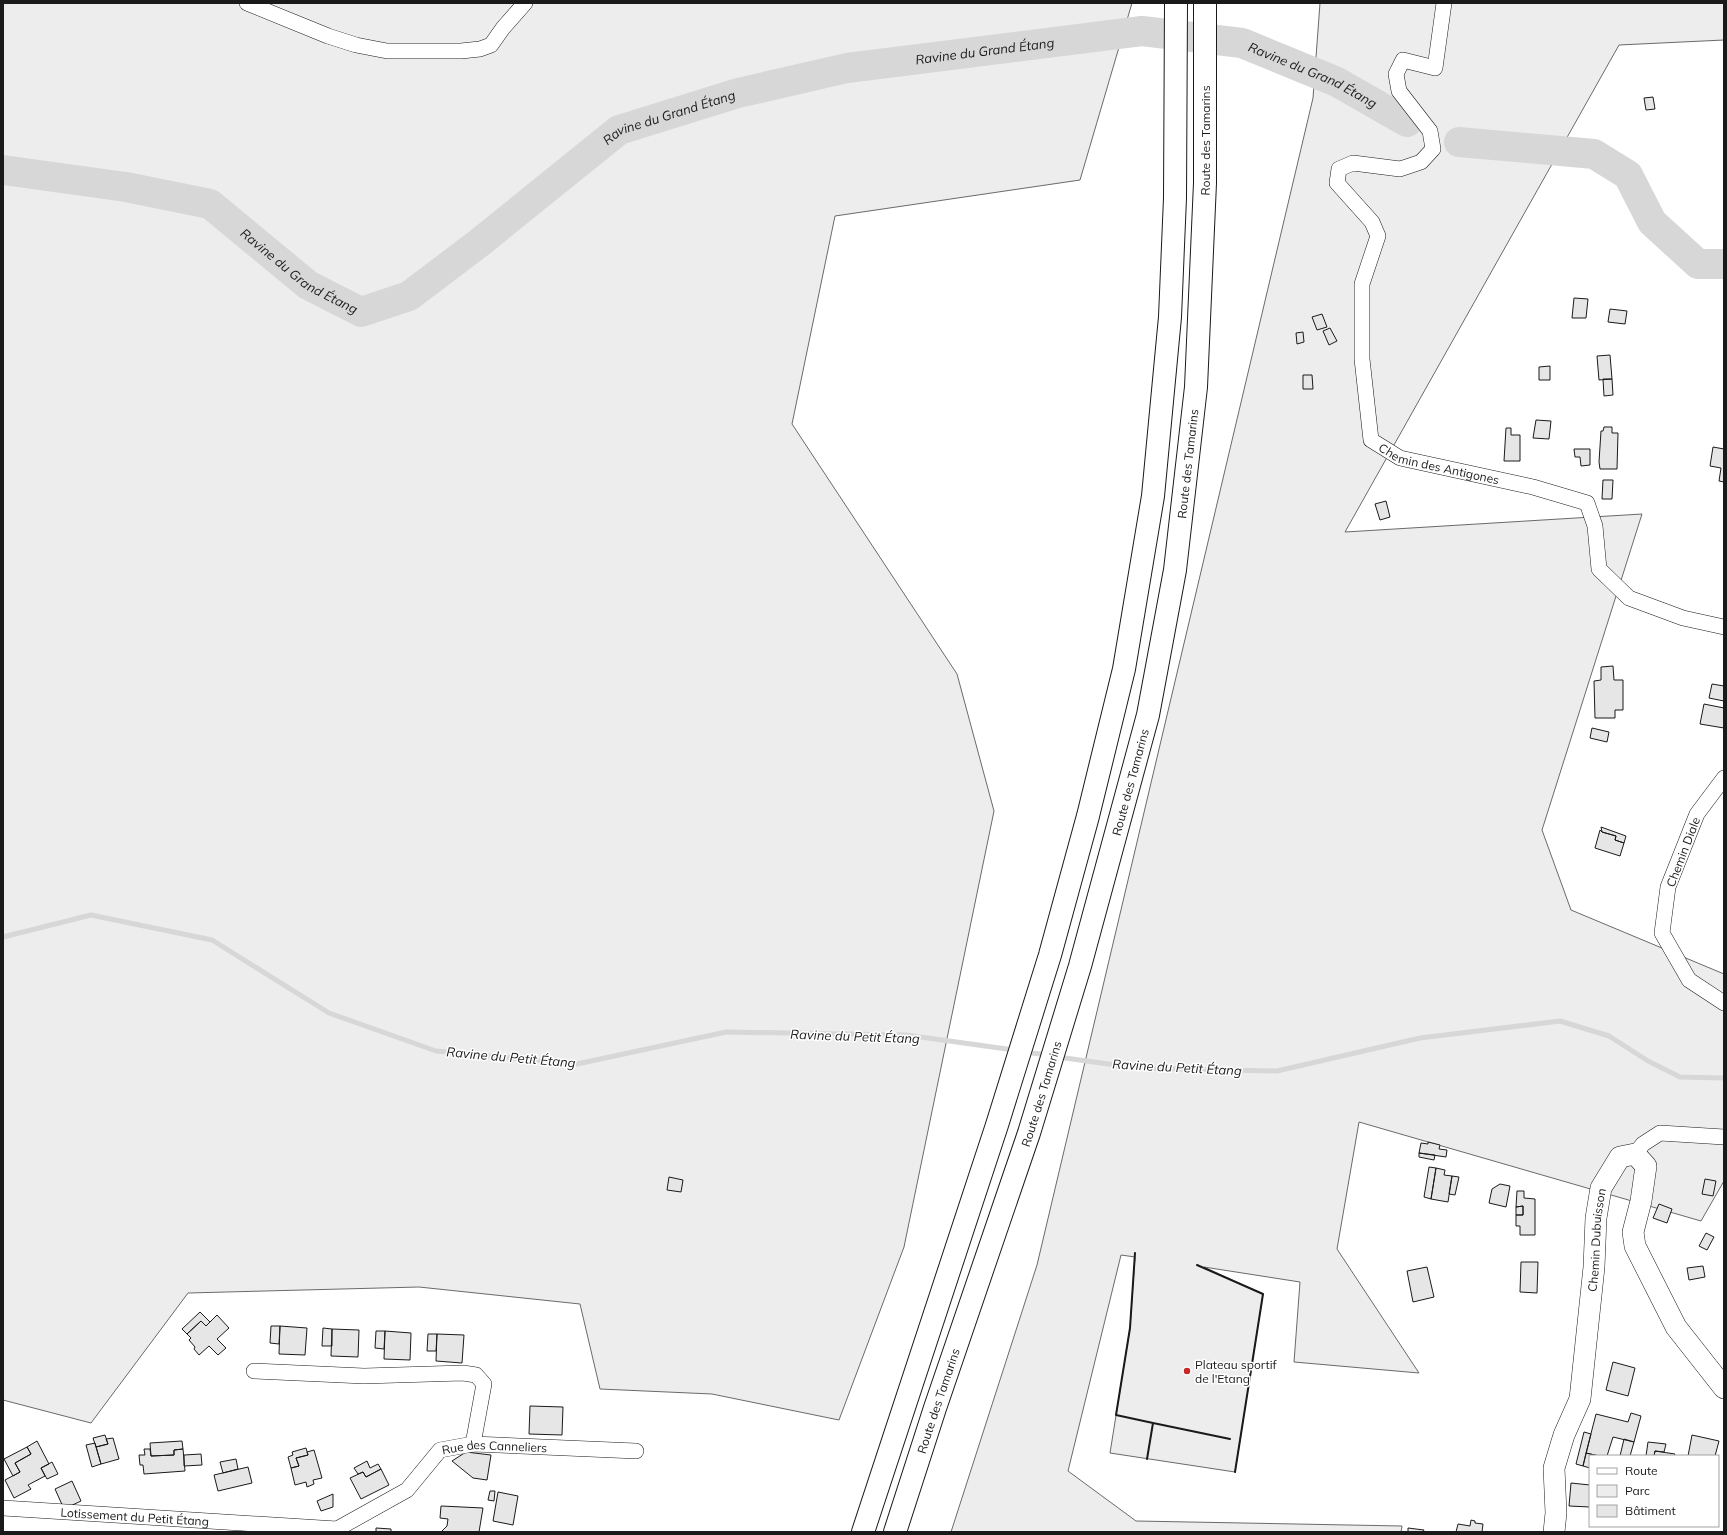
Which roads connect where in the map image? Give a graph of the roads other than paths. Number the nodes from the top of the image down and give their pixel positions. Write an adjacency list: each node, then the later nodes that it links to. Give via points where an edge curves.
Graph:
1 (247, 3): 2 (street, via 356,46 387,51 461,52 491,45)
2 (525, 3)
3 (1176, 3): 17 (highway, via 1175,198 1170,317 1150,511 1124,669 1050,955)
4 (1205, 3): 18 (highway, Route des Tamarins, via 1205,183 1196,387 1175,570 1148,715 1080,966 1029,1133)
5 (1444, 3): 6 (street, Chemin des Antigones, via 1434,68 1403,60 1396,74 1399,91 1430,131 1433,149 1421,162 1400,169 1353,163 1340,169 1337,183 1372,222 1378,236 1362,284 1362,359 1371,440 1400,458 1533,487 1587,503 1595,526 1599,569 1629,598 1682,618)
6 (1724, 627)
7 (1724, 778): 8 (street, Chemin Diale, via 1697,814 1668,887 1662,933 1689,980)
8 (1724, 1003)
9 (1724, 1137): 10 (street, via 1660,1133 1643,1144)
10 (1636, 1154): 12 (main road, via 1646,1166 1633,1232 1635,1246 1676,1327); 19 (main road, Chemin Dubuisson, via 1620,1157 1601,1188 1596,1218 1594,1266 1580,1399 1564,1435 1554,1468)
11 (254, 1371): 13 (street, via 364,1376 463,1373 476,1375 484,1384)
12 (1724, 1388)
13 (473, 1444): 14 (street, Rue des Canneliers); 16 (street, Rue des Canneliers, via 440,1450 408,1490)
14 (636, 1451)
15 (3, 1508): 16 (street, Lotissement du Petit Étang)
16 (338, 1531)
17 (863, 1532)
18 (895, 1532)
19 (1554, 1532)

